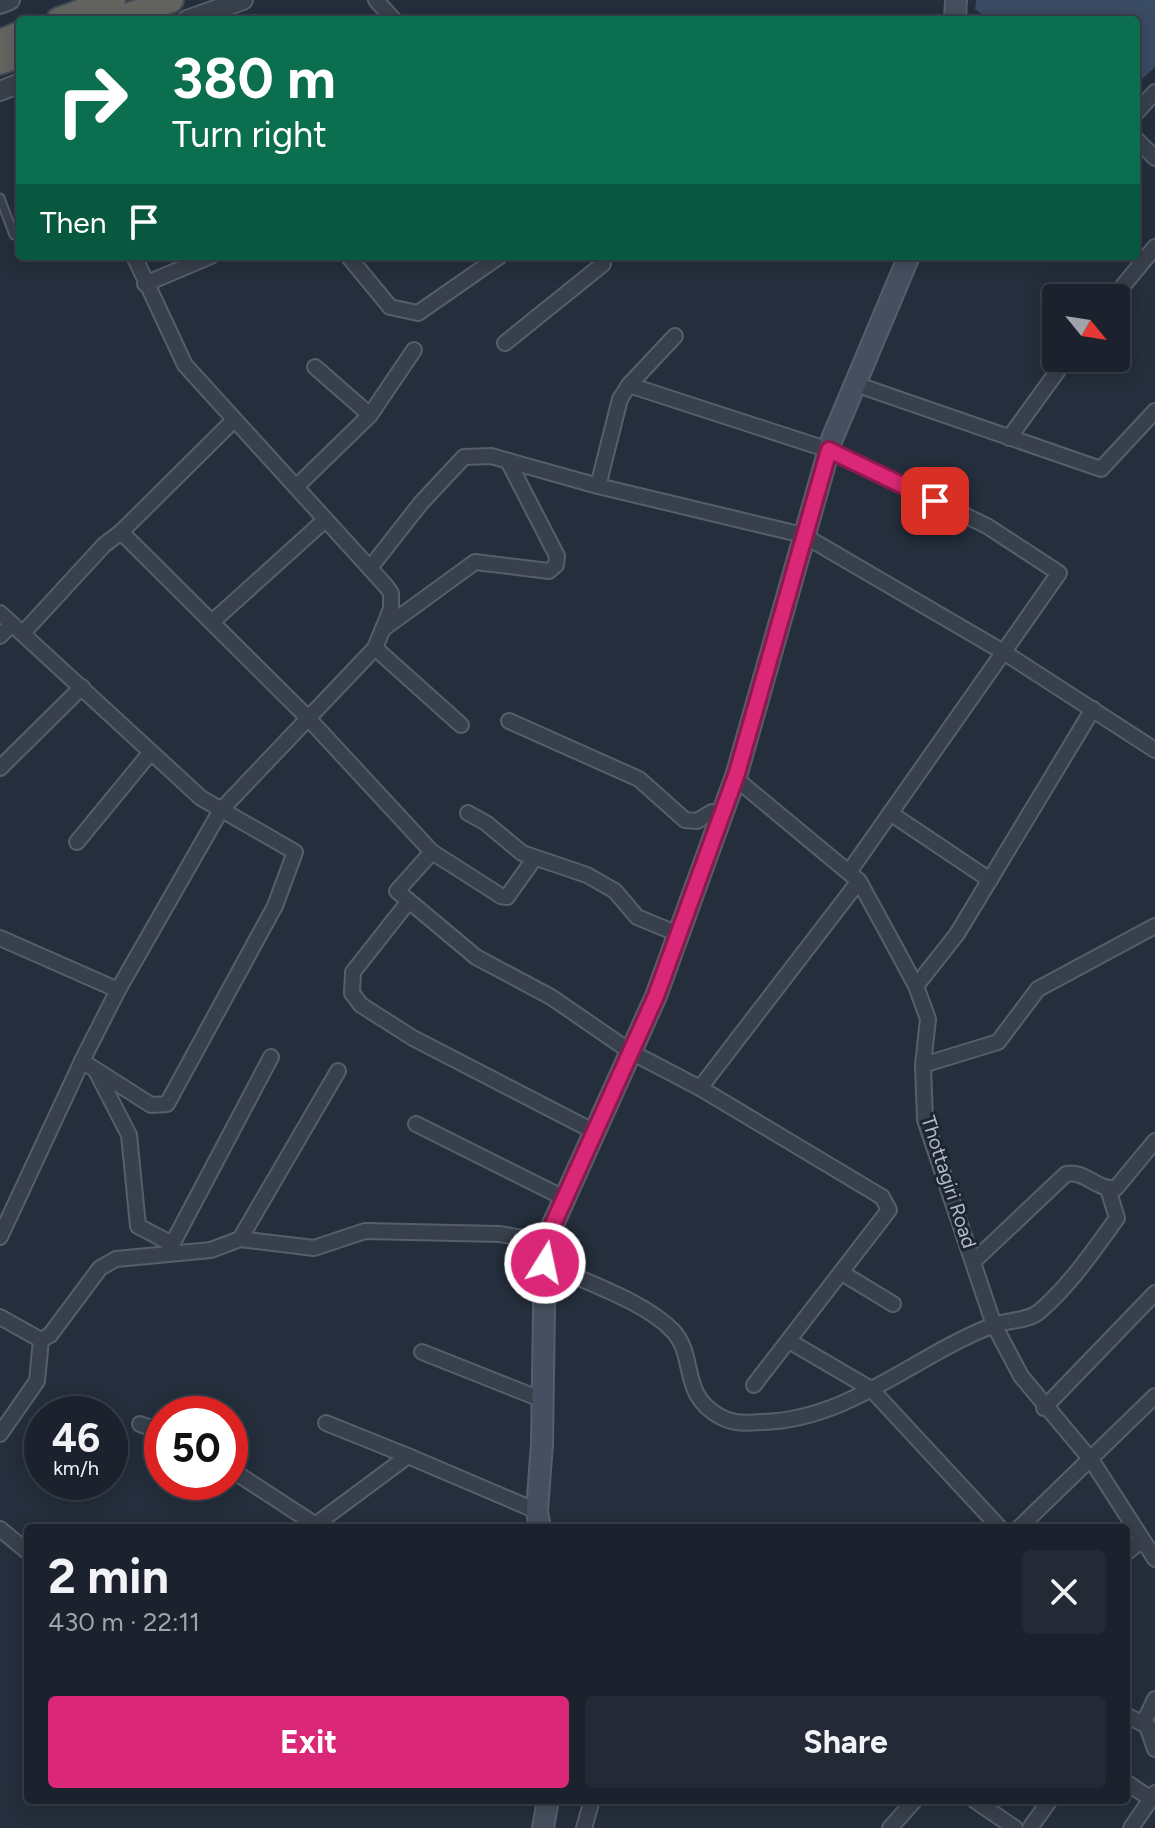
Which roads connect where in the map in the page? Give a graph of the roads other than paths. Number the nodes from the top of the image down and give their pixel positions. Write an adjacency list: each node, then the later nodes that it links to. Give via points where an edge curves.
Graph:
1 (10, 0): 6 (street)
2 (113, 0): 7 (highway)
3 (171, 0): 8 (highway)
4 (243, 0): 9 (street)
5 (376, 0): 10 (street)
6 (0, 4)
7 (70, 16)
8 (127, 16)
9 (198, 16)
10 (390, 16)
11 (1155, 92): 12 (street)
12 (1140, 109)
13 (1140, 143): 14 (street)
14 (1155, 158)
15 (0, 198): 16 (lane)
16 (14, 235)
17 (1155, 247): 25 (street)
18 (136, 260): 24 (street)
19 (202, 260): 24 (street)
20 (351, 260): 21 (street, via 390,307 418,313)
21 (494, 260)
22 (603, 260): 27 (street)
23 (907, 260): 31 (main road)
24 (145, 284): 35 (street, via 185,365)
25 (1125, 284)
26 (675, 336): 32 (street)
27 (505, 343)
28 (414, 350): 34 (street)
29 (315, 367): 34 (street)
30 (1057, 372): 36 (street)
31 (855, 384): 36 (street); 37 (main road)
32 (629, 385): 37 (street); 39 (street, via 613,417)
33 (1155, 411): 36 (street, via 1101,469)
34 (370, 415): 40 (street)
35 (234, 420): 40 (street); 42 (street)
36 (1009, 438)
37 (829, 450): 43 (main road); 51 (street, via 987,526 1059,573)
38 (508, 461): 39 (street); 44 (street, via 464,457); 48 (street, via 557,556 556,565 549,571 475,562)
39 (598, 486): 43 (street)
40 (296, 487): 41 (street)
41 (325, 520): 44 (street); 46 (street)
42 (121, 532): 46 (street); 47 (street)
43 (803, 535): 51 (street); 60 (main road)
44 (370, 568): 48 (street, via 391,593)
45 (0, 613): 47 (street)
46 (212, 622): 54 (street)
47 (18, 629): 49 (street); 52 (street)
48 (382, 629): 50 (street)
49 (0, 636)
50 (375, 648): 54 (street); 56 (street)
51 (1005, 653): 53 (street); 63 (street)
52 (82, 687): 58 (street); 59 (street)
53 (1093, 709): 57 (street); 69 (street)
54 (308, 718): 61 (street); 66 (street)
55 (509, 721): 64 (street, via 639,779 685,820)
56 (461, 725)
57 (1155, 750)
58 (151, 752): 61 (street); 65 (street)
59 (0, 768)
60 (735, 778): 64 (main road); 68 (street, Thottagiri Road)
61 (221, 810): 75 (street); 78 (street, via 295,852 275,906 171,1101 151,1105)
62 (468, 813): 67 (street)
63 (890, 813): 68 (street); 69 (street)
64 (722, 814): 72 (main road)
65 (77, 842)
66 (432, 852): 67 (street, via 501,896 512,893); 70 (street, via 397,891)
67 (534, 859): 72 (street, via 587,875 615,891 637,917)
68 (854, 876): 74 (street, Thottagiri Road); 81 (street)
69 (990, 880): 74 (street)
70 (409, 901): 76 (street, via 476,957 551,997); 83 (street, via 353,972 352,993 361,1005 413,1038)
71 (1155, 926): 79 (street, via 1038,989 998,1042)
72 (678, 934): 76 (main road)
73 (0, 938): 75 (street)
74 (916, 986): 79 (street, Thottagiri Road, via 928,1019)
75 (118, 990): 78 (street)
76 (631, 1052): 81 (street); 83 (main road)
77 (271, 1057): 90 (street)
78 (88, 1065): 87 (street); 90 (street, via 129,1135 138,1226)
79 (923, 1065): 91 (street, Thottagiri Road, via 925,1120)
80 (338, 1071): 88 (street)
81 (700, 1088): 93 (street, via 882,1197 889,1210)
82 (416, 1124): 86 (street)
83 (593, 1131): 86 (main road)
84 (1155, 1141): 85 (street, via 1121,1185)
85 (1108, 1189): 91 (street, via 1077,1173 1066,1174); 97 (street, via 1117,1218 1083,1265 1038,1314)
86 (562, 1197): 89 (main road)
87 (2, 1228)
88 (240, 1239): 89 (street, via 314,1248 365,1231 500,1234); 90 (street, via 211,1250)
89 (545, 1242): 92 (main road)
90 (170, 1249): 98 (street, via 116,1259 100,1268)
91 (975, 1260): 97 (street, Thottagiri Road)
92 (545, 1263): 102 (street, via 643,1309 672,1329 682,1342 688,1379 700,1401 737,1423 796,1421); 104 (main road)
93 (842, 1273): 95 (street); 99 (street)
94 (1155, 1293): 105 (street)
95 (893, 1304)
96 (0, 1317): 98 (street)
97 (994, 1325): 102 (street); 105 (street, Thottagiri Road)
98 (41, 1340): 109 (street, via 37,1381)
99 (789, 1341): 101 (street); 102 (street)
100 (422, 1352): 104 (street)
101 (754, 1385)
102 (871, 1389): 116 (street)
103 (1155, 1396): 111 (street)
104 (543, 1400): 113 (main road)
105 (1044, 1408): 111 (street, Thottagiri Road)
106 (326, 1423): 110 (street)
107 (140, 1424): 108 (street)
108 (144, 1425)
109 (0, 1434)
110 (408, 1456): 113 (street); 115 (street)
111 (1092, 1461): 117 (street); 119 (street, Thottagiri Road)
112 (248, 1481): 114 (street)
113 (539, 1520)
114 (311, 1524)
115 (317, 1524)
116 (996, 1524)
117 (1023, 1524)
118 (0, 1529): 120 (street)
119 (1142, 1540): 121 (street); 122 (street, Thottagiri Road)
120 (24, 1549)
121 (1130, 1550)
122 (1155, 1559)
123 (1155, 1699): 125 (street, via 1145,1720)
124 (1130, 1717): 125 (street)
125 (1149, 1727): 126 (street)
126 (1155, 1749)
127 (1130, 1784): 128 (street)
128 (1153, 1796): 139 (street)
129 (547, 1804): 134 (main road)
130 (591, 1804): 135 (street)
131 (911, 1804): 136 (street)
132 (980, 1804): 137 (street)
133 (1047, 1804): 138 (street)
134 (543, 1828)
135 (584, 1828)
136 (890, 1828)
137 (1015, 1828)
138 (1030, 1828)
139 (1131, 1828)

